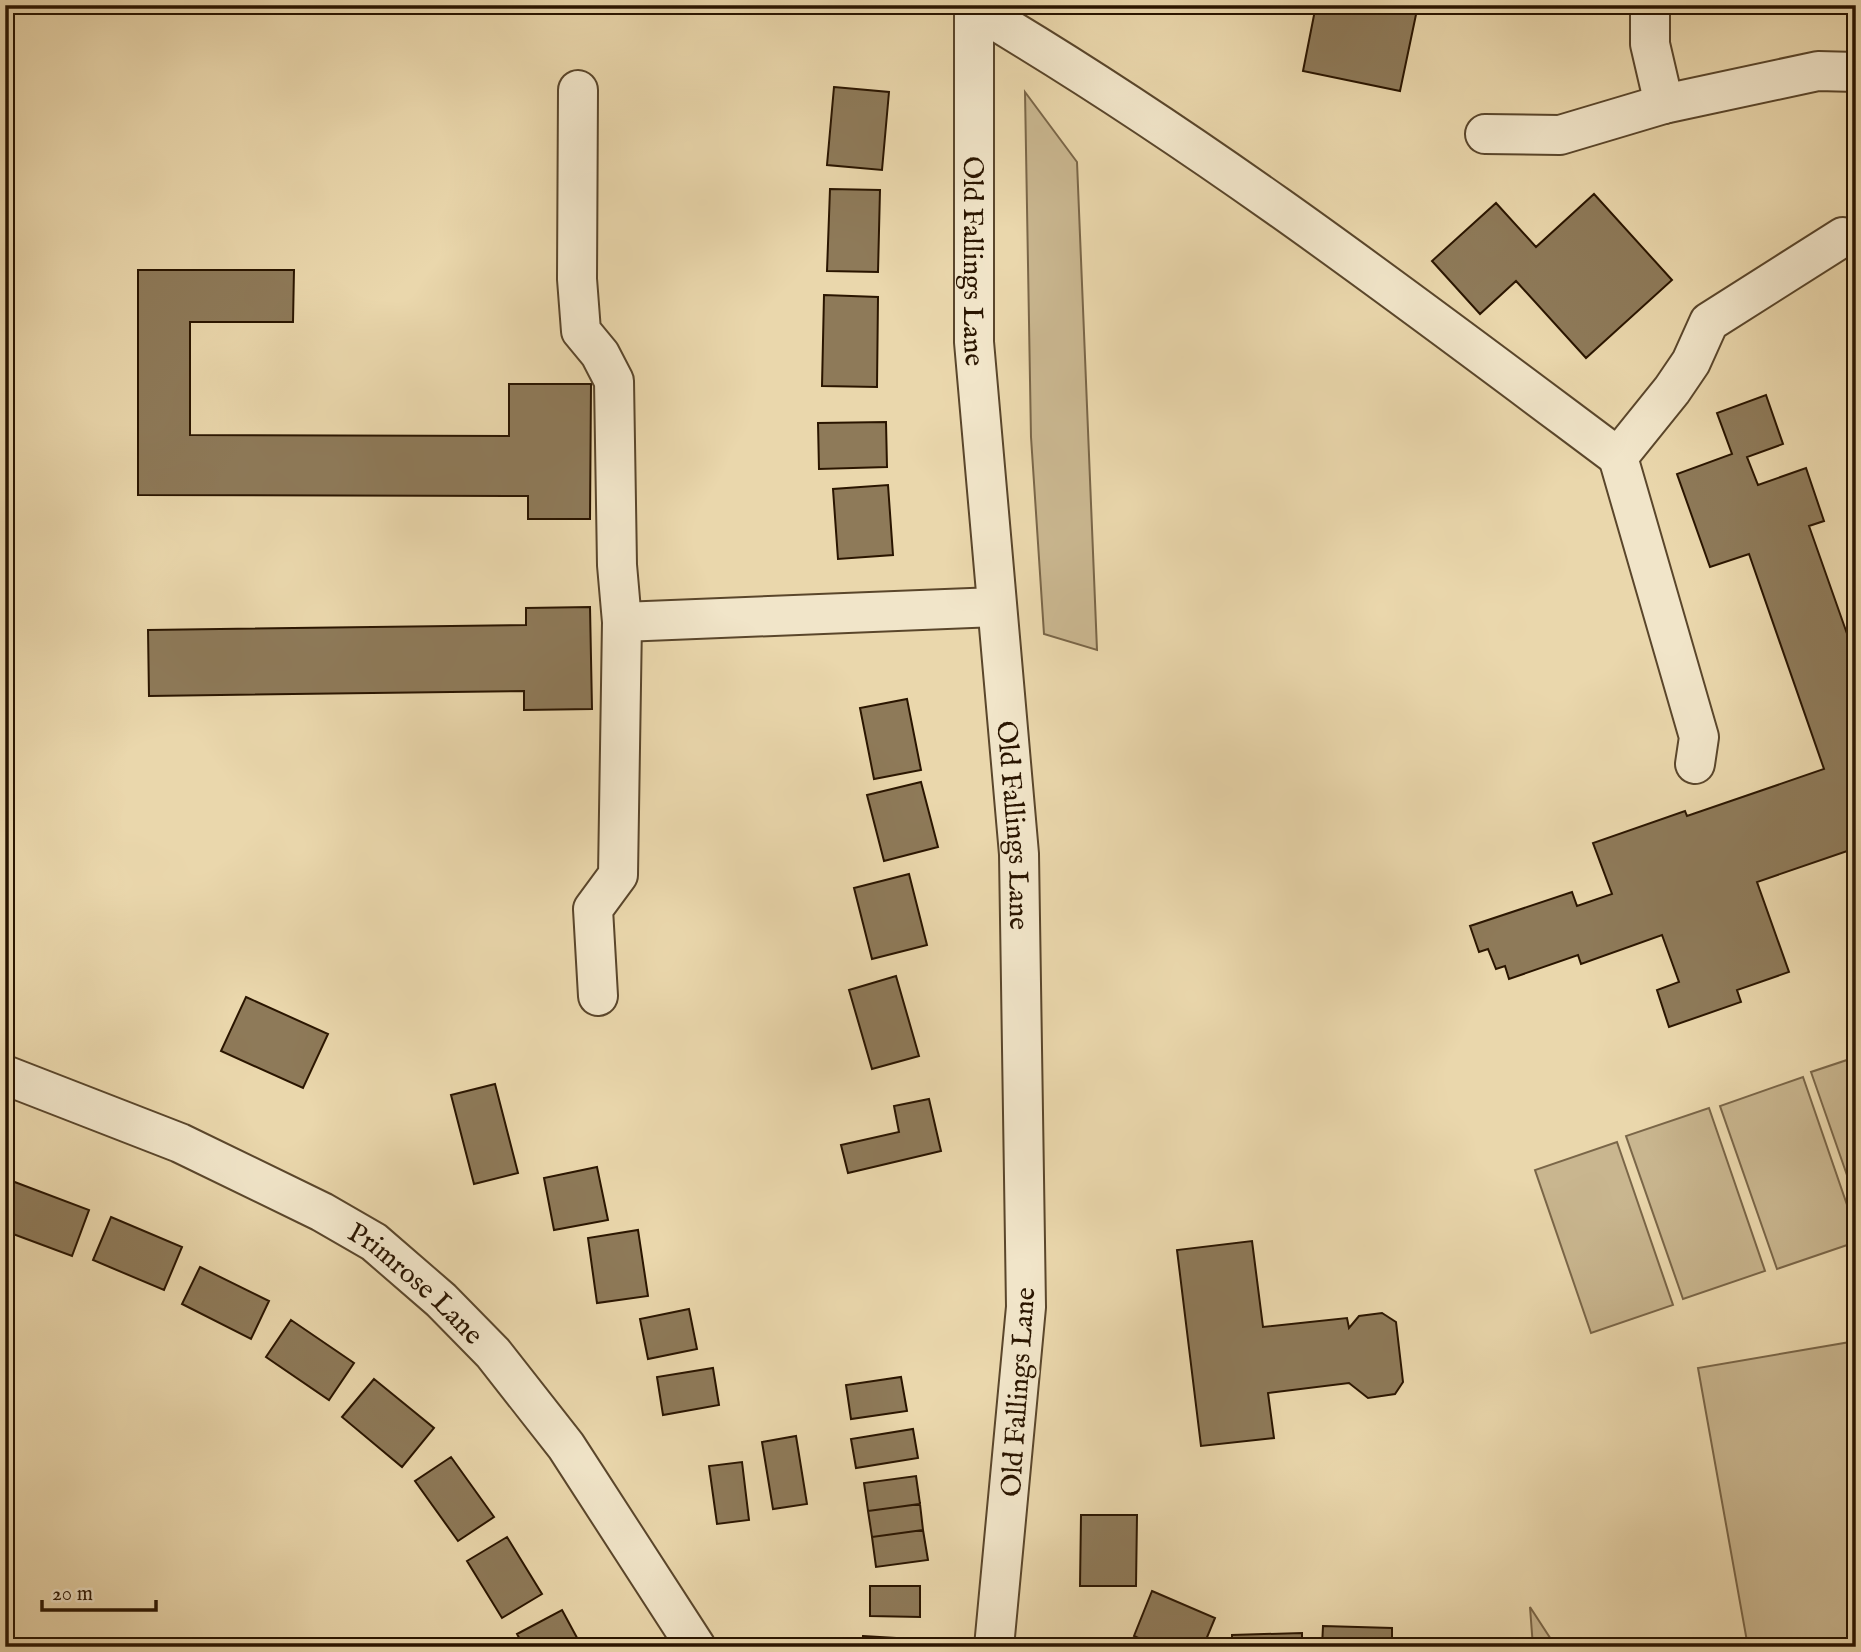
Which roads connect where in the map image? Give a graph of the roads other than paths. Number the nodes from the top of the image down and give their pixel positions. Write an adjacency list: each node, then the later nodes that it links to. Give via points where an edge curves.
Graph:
1 (1650, 5): 5 (street, via 1650,44)
2 (974, 7): 8 (street, via 1078,69 1318,233); 9 (street, Old Fallings Lane, via 974,342)
3 (1856, 72): 5 (street, via 1818,71)
4 (578, 90): 10 (street, via 581,331 614,382)
5 (1664, 104): 6 (street, via 1560,135)
6 (1485, 134)
7 (1843, 237): 8 (street, via 1709,322 1691,362)
8 (1618, 457): 11 (street, via 1699,737)
9 (996, 607): 10 (street); 15 (street, Old Fallings Lane, via 1019,854 1026,1307)
10 (622, 622): 12 (street, via 618,875 593,909)
11 (1695, 764)
12 (598, 996)
13 (5, 1075): 14 (street, Primrose Lane, via 180,1143 374,1242 493,1353 566,1446)
14 (696, 1647)
15 (994, 1647)

